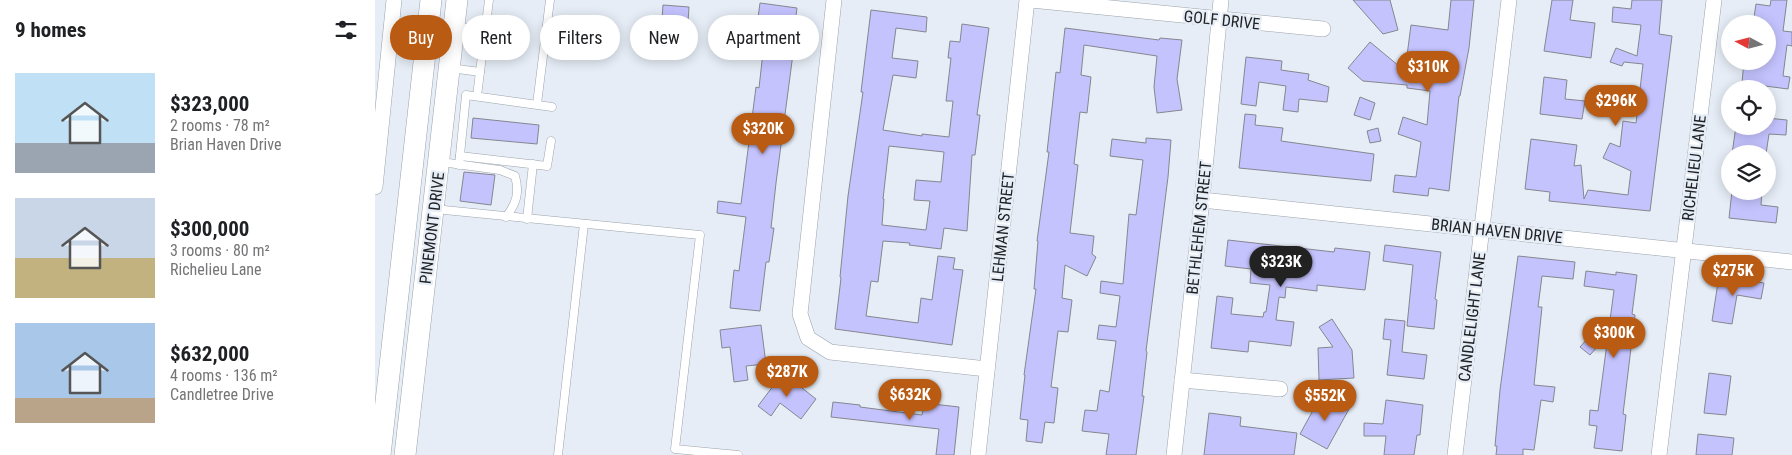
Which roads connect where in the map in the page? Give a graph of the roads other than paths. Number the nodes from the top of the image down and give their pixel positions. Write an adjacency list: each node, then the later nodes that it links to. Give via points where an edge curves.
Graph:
1 (394, 0): 22 (street)
2 (431, 0): 29 (main road, PINEMONT DRIVE)
3 (457, 0): 13 (main road, PINEMONT DRIVE)
4 (489, 0): 11 (lane)
5 (550, 0): 20 (lane)
6 (834, 0): 37 (street, via 800,314 808,338 830,352)
7 (1029, 0): 12 (street, GOLF DRIVE); 37 (street, LEHMAN STREET)
8 (1221, 0): 12 (street, BETHLEHEM STREET)
9 (1509, 0): 34 (street, CANDLELIGHT LANE)
10 (1714, 0): 35 (street, RICHELIEU LANE)
11 (487, 15)
12 (1219, 20): 15 (street, GOLF DRIVE); 28 (street, BETHLEHEM STREET)
13 (455, 26): 14 (lane); 17 (main road, PINEMONT DRIVE)
14 (462, 27)
15 (1323, 29)
16 (481, 60): 18 (lane)
17 (450, 68): 18 (lane); 25 (main road, PINEMONT DRIVE)
18 (480, 72): 19 (lane)
19 (477, 96): 20 (lane); 24 (lane, via 467,95)
20 (537, 104): 21 (lane)
21 (551, 106)
22 (379, 112): 27 (street)
23 (551, 141): 26 (lane, via 547,166)
24 (460, 156): 25 (lane); 26 (lane)
25 (449, 164): 30 (main road, PINEMONT DRIVE); 31 (lane, via 500,170 515,176 515,205)
26 (533, 164): 32 (lane)
27 (375, 187)
28 (1202, 200): 34 (street, BRIAN HAVEN DRIVE); 38 (street, BETHLEHEM STREET)
29 (408, 206): 30 (main road); 40 (main road, PINEMONT DRIVE)
30 (434, 209): 31 (lane); 41 (main road, PINEMONT DRIVE)
31 (506, 217): 32 (lane)
32 (527, 219): 33 (lane)
33 (584, 224): 42 (lane); 43 (lane, via 700,235 675,449)
34 (1482, 230): 35 (street, BRIAN HAVEN DRIVE); 46 (street, CANDLELIGHT LANE)
35 (1683, 251): 36 (street, BRIAN HAVEN DRIVE); 47 (street, RICHELIEU LANE)
36 (1792, 262)
37 (987, 369): 44 (street, LEHMAN STREET)
38 (1182, 380): 39 (street); 45 (street, BETHLEHEM STREET)
39 (1280, 389)
40 (380, 455)
41 (405, 455)
42 (559, 455)
43 (738, 455)
44 (978, 455)
45 (1175, 455)
46 (1455, 455)
47 (1659, 455)

